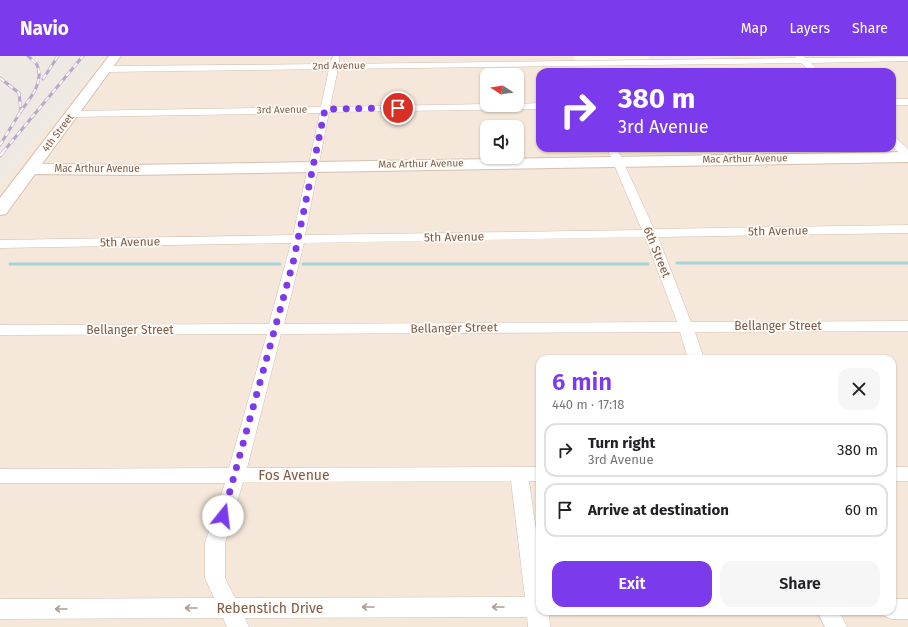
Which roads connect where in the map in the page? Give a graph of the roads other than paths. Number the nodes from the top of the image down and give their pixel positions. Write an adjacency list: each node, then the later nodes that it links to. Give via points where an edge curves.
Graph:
1 (115, 56): 8 (street, 4th Street)
2 (800, 58): 3 (street, 2nd Avenue); 4 (street, 2nd Avenue); 7 (street)
3 (569, 59): 5 (street, 2nd Avenue); 6 (street)
4 (908, 59)
5 (335, 61): 8 (street, 2nd Avenue); 12 (street)
6 (574, 68)
7 (811, 68)
8 (106, 69): 13 (street, 4th Street)
9 (896, 102): 10 (street)
10 (908, 102)
11 (536, 106): 12 (street, 3rd Avenue)
12 (325, 109): 13 (street, 3rd Avenue); 17 (street)
13 (72, 114): 18 (street, 4th Street)
14 (896, 144): 16 (street)
15 (615, 155): 16 (street, Mac Arthur Avenue); 17 (street, Mac Arthur Avenue); 21 (street, 6th Street)
16 (908, 156)
17 (313, 166): 18 (street, Mac Arthur Avenue, via 131,170); 22 (street)
18 (30, 169): 19 (street, 4th Street)
19 (0, 210)
20 (908, 229): 21 (street, 5th Avenue)
21 (649, 233): 22 (street, 5th Avenue); 24 (street, 6th Street)
22 (298, 240): 23 (street, 5th Avenue); 27 (street)
23 (0, 244)
24 (686, 326): 25 (street, Bellanger Street); 27 (street, Bellanger Street); 28 (street, 6th Street)
25 (908, 326)
26 (0, 330): 27 (street, Bellanger Street)
27 (275, 330): 33 (street)
28 (695, 355)
29 (519, 474): 30 (street, Fos Avenue); 33 (street, Fos Avenue); 35 (street)
30 (536, 474)
31 (896, 474): 32 (street)
32 (908, 474)
33 (236, 475): 34 (street, Fos Avenue); 36 (street, via 215,543 215,578)
34 (0, 476)
35 (536, 593)
36 (230, 608): 37 (street, Rebenstich Drive, one-way to 37); 40 (street, Rebenstich Drive, one-way to 36); 42 (street)
37 (0, 609)
38 (896, 609): 39 (street)
39 (908, 609)
40 (536, 614)
41 (830, 615): 43 (street)
42 (238, 627)
43 (836, 627)

